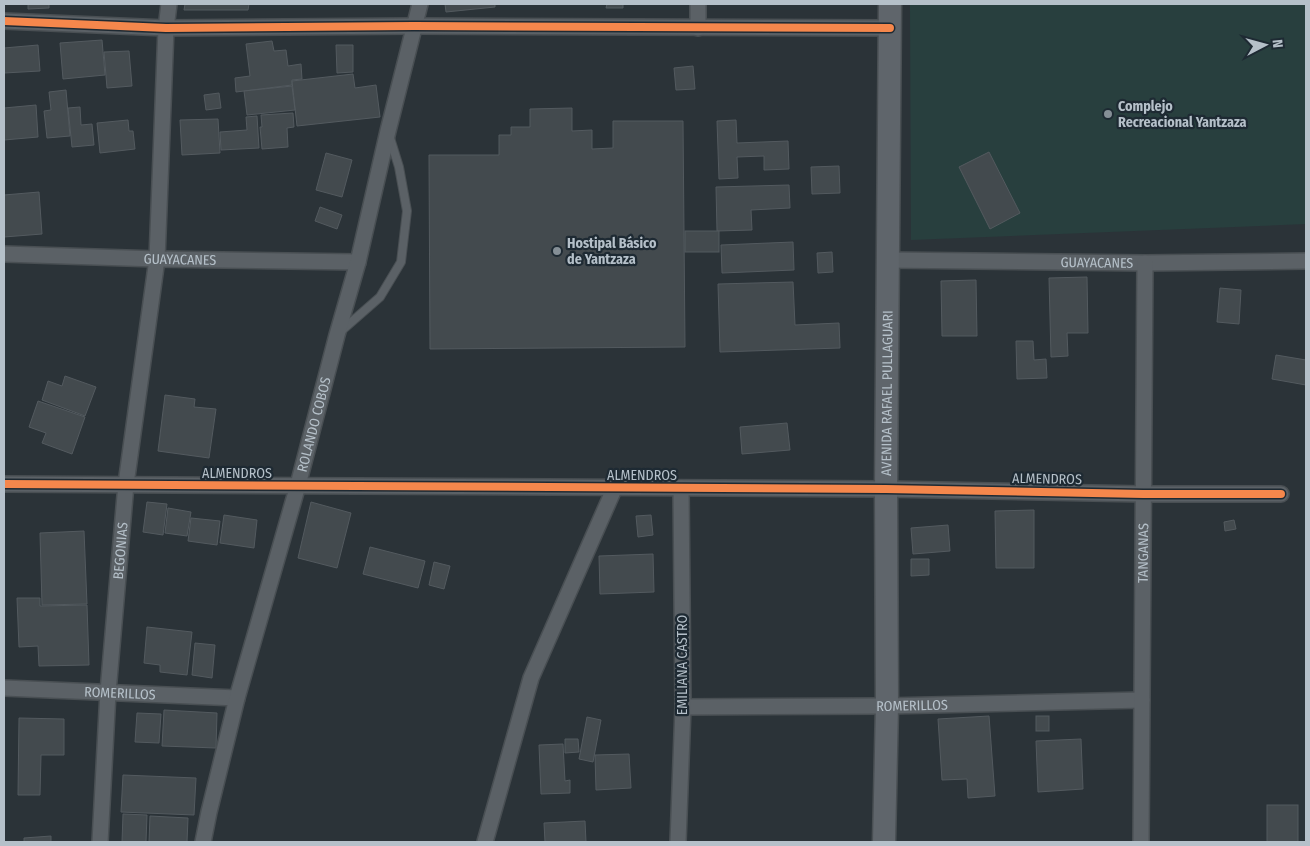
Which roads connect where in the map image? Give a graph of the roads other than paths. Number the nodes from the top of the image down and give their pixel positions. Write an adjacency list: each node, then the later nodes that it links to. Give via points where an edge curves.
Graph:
1 (169, 4): 7 (street)
2 (420, 4): 6 (street, ROLANDO COBOS)
3 (698, 4): 8 (street)
4 (890, 4): 9 (street, AVENIDA RAFAEL PULLAGUARI)
5 (4, 21): 7 (street)
6 (414, 26): 7 (street); 8 (street); 10 (street, ROLANDO COBOS)
7 (166, 28): 12 (street, BEGONIAS)
8 (698, 28): 9 (street)
9 (890, 28): 13 (street, AVENIDA RAFAEL PULLAGUARI)
10 (388, 131): 15 (street, ROLANDO COBOS); 17 (lane, via 408,211 401,262 380,297)
11 (4, 254): 12 (street, GUAYACANES)
12 (157, 259): 15 (street, GUAYACANES); 19 (street, BEGONIAS)
13 (887, 260): 16 (street, GUAYACANES); 23 (street, AVENIDA RAFAEL PULLAGUARI)
14 (1306, 261): 16 (street, GUAYACANES)
15 (358, 262): 17 (street, ROLANDO COBOS)
16 (1145, 263): 24 (street, TANGANAS)
17 (337, 335): 20 (street, ROLANDO COBOS)
18 (4, 484): 19 (street, ALMENDROS)
19 (126, 484): 20 (street, ALMENDROS); 27 (street, BEGONIAS)
20 (298, 485): 21 (street, ALMENDROS); 28 (street, ROLANDO COBOS)
21 (615, 487): 22 (street, ALMENDROS); 34 (street, ALMENDROS, via 531,678)
22 (681, 488): 23 (street, ALMENDROS); 31 (street, EMILIANA CASTRO)
23 (886, 488): 24 (street, ALMENDROS); 30 (street, AVENIDA RAFAEL PULLAGUARI)
24 (1143, 494): 25 (street, ALMENDROS); 29 (street, TANGANAS)
25 (1281, 494)
26 (4, 688): 27 (street, ROMERILLOS)
27 (108, 692): 28 (street, ROMERILLOS); 32 (street, BEGONIAS)
28 (236, 698): 33 (street, ROLANDO COBOS)
29 (1142, 700): 30 (street, ROMERILLOS); 37 (street, TANGANAS)
30 (887, 706): 31 (street, ROMERILLOS); 36 (street, AVENIDA RAFAEL PULLAGUARI)
31 (683, 707): 35 (street, EMILIANA CASTRO)
32 (100, 842)
33 (203, 842)
34 (485, 842)
35 (678, 842)
36 (884, 842)
37 (1141, 842)

